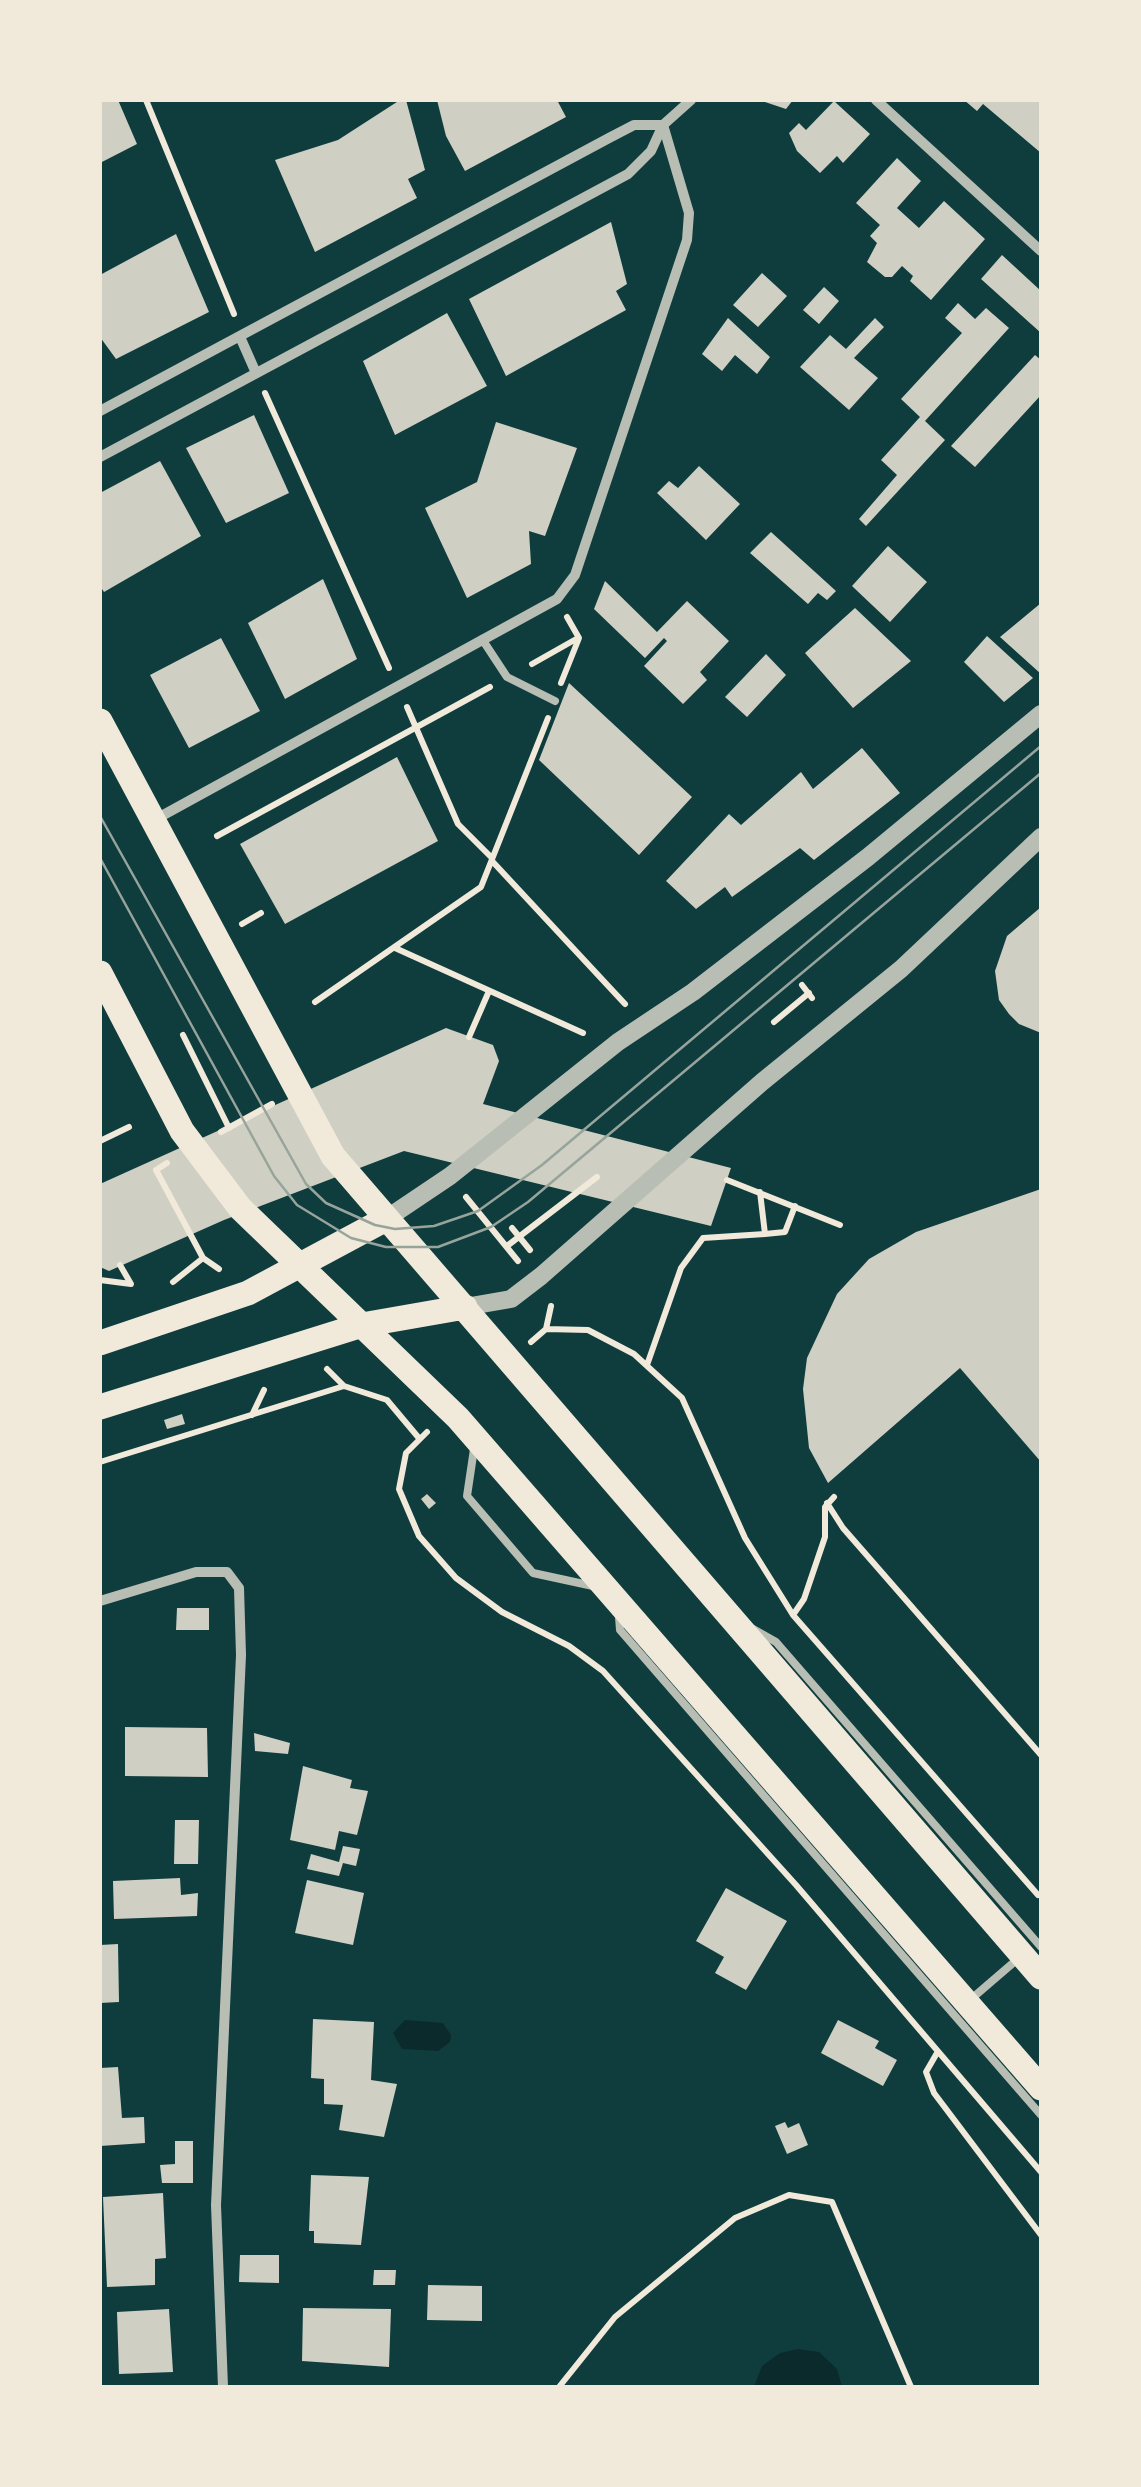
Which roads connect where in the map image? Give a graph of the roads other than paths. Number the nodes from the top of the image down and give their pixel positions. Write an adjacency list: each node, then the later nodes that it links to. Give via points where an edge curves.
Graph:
1 (692, 100): 3 (street)
2 (876, 100): 4 (street)
3 (663, 125): 5 (street, via 622,132); 6 (street, via 651,151 628,174); 9 (street, via 689,214 687,240 575,575 557,598)
4 (1041, 251)
5 (242, 339): 6 (street); 7 (street)
6 (256, 373): 8 (street)
7 (100, 411)
8 (100, 457)
9 (482, 639): 10 (lane, via 506,677); 13 (street)
10 (555, 700)
11 (1041, 714): 16 (street, via 694,992)
12 (100, 721): 13 (main road)
13 (154, 820): 16 (main road, via 333,1156)
14 (1041, 837): 18 (street, via 901,969 538,1267 511,1300)
15 (100, 973): 17 (main road, via 192,1148)
16 (386, 1219): 17 (main road); 18 (main road)
17 (298, 1268): 19 (main road); 20 (main road, via 248,1294)
18 (464, 1307): 19 (main road); 25 (main road, via 728,1614)
19 (362, 1324): 21 (main road); 22 (main road)
20 (100, 1343)
21 (100, 1406)
22 (476, 1440): 23 (main road); 23 (lane, via 466,1496 533,1573)
23 (612, 1595): 27 (main road); 29 (lane, via 620,1630)
24 (100, 1601): 30 (street, via 196,1572 227,1572 239,1588 216,2205)
25 (1035, 1946): 26 (main road); 27 (lane)
26 (1041, 1977)
27 (967, 2003): 28 (main road)
28 (1041, 2088)
29 (1041, 2115)
30 (223, 2387)

